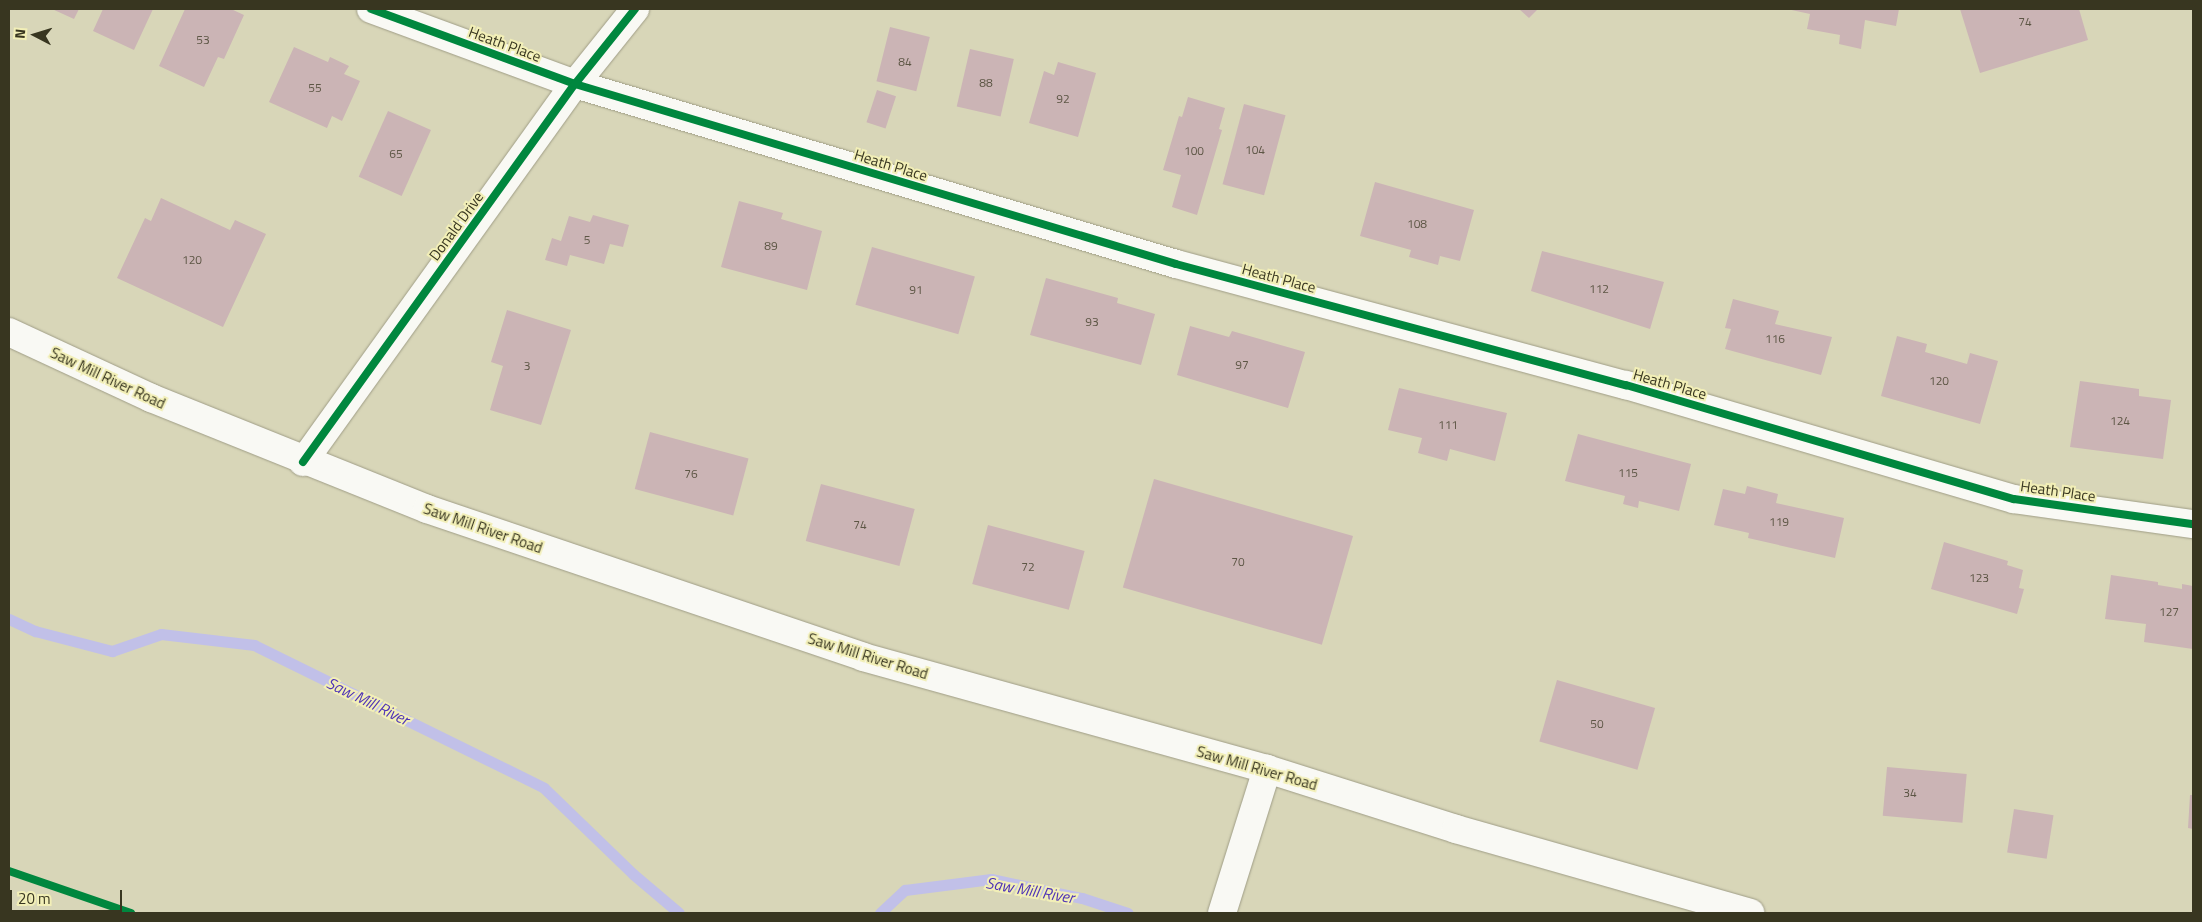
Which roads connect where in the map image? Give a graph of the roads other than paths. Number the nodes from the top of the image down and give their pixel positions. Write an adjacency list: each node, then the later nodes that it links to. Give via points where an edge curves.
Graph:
1 (371, 9): 3 (street, Heath Place)
2 (635, 9): 3 (street, Donald Drive)
3 (575, 84): 5 (street, Donald Drive); 6 (street, Heath Place, via 1176,264 1626,385 2014,499)
4 (9, 332): 5 (street, Saw Mill River Road, via 151,398)
5 (303, 462): 7 (street, Saw Mill River Road, via 427,510 863,657)
6 (2193, 524)
7 (1267, 769): 8 (street); 9 (street, Saw Mill River Road, via 1456,829)
8 (1222, 913)
9 (1750, 913)

